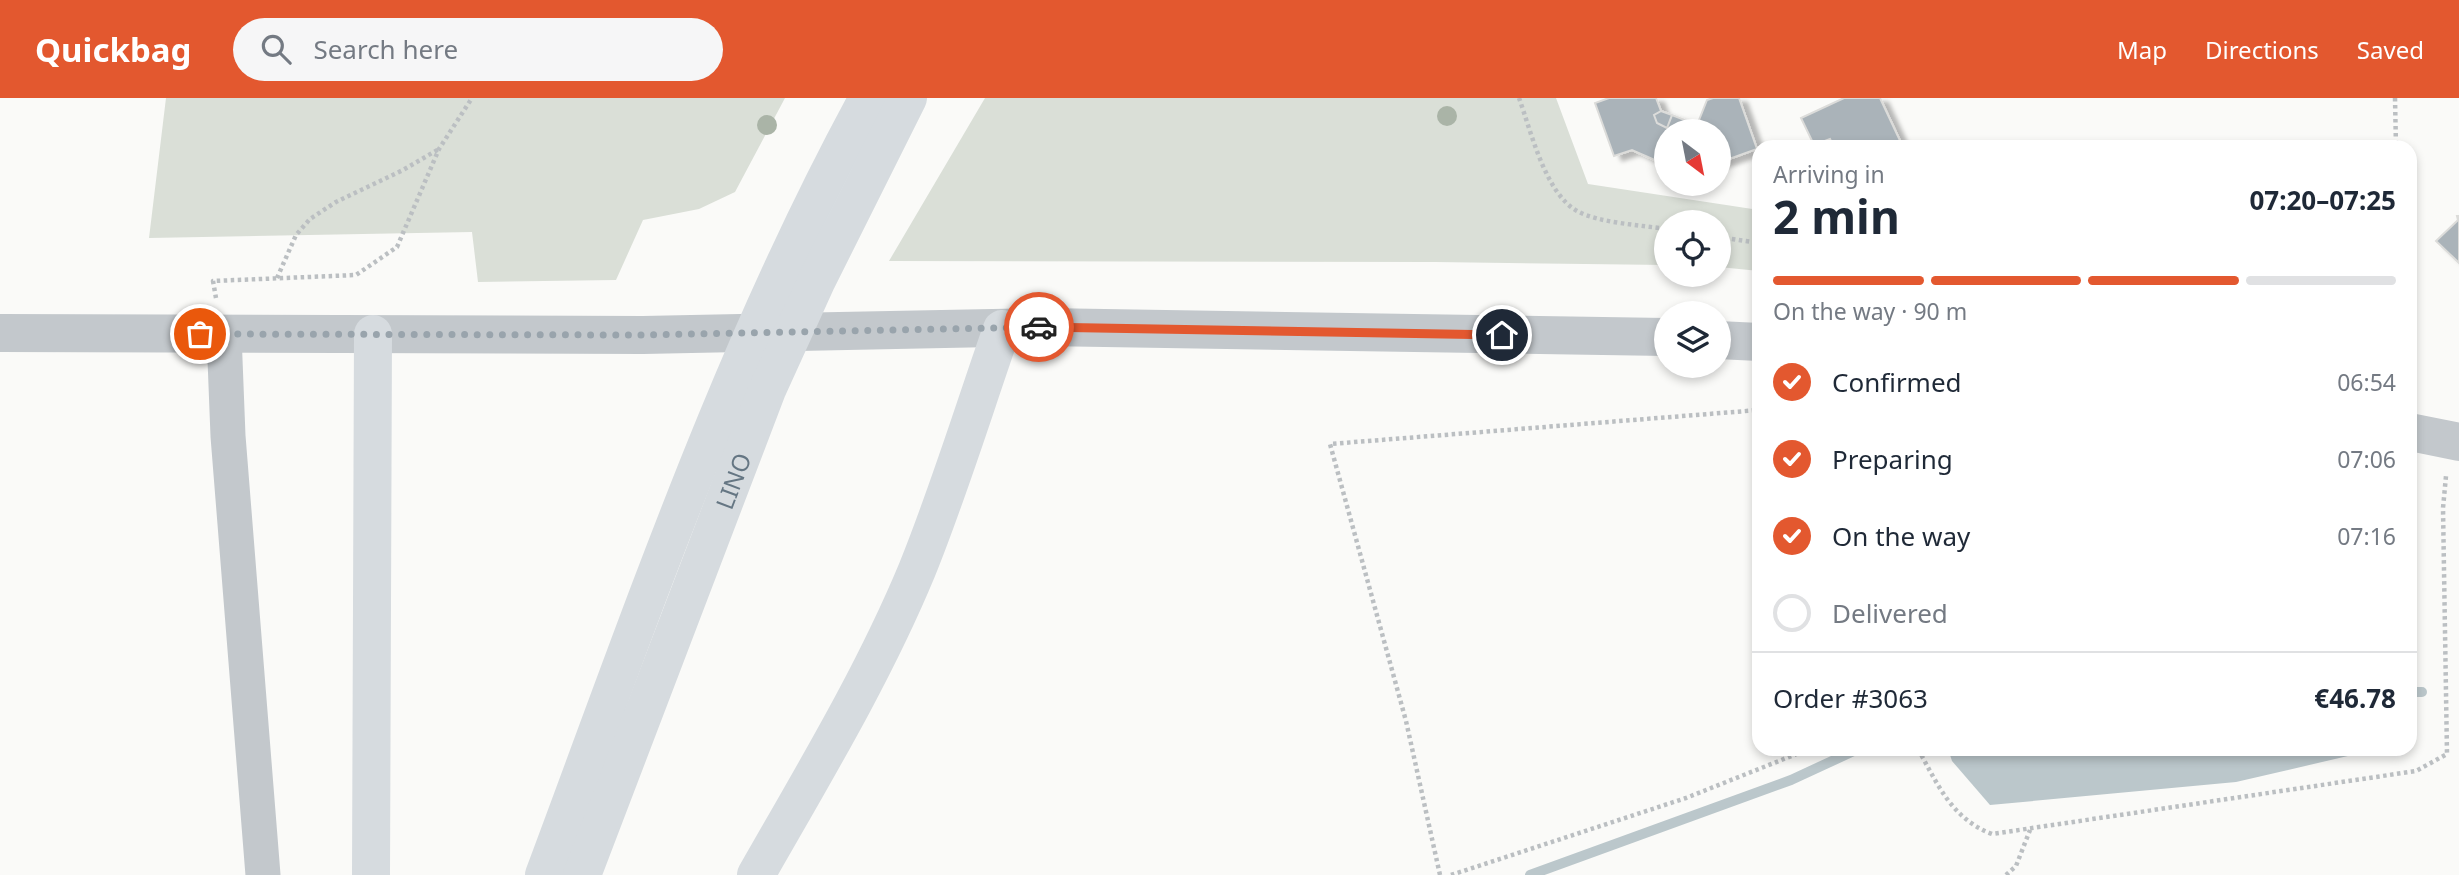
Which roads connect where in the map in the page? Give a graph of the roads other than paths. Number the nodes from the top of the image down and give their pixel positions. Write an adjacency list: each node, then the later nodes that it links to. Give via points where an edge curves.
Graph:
1 (867, 98): 14 (highway, LINO, via 830,167 725,400)
2 (908, 98): 15 (highway, LINO, via 767,390)
3 (1002, 329): 6 (street); 7 (street); 16 (highway, via 916,570 836,737)
4 (0, 333): 5 (street)
5 (225, 334): 6 (street); 12 (street, via 228,436)
6 (373, 334): 13 (highway)
7 (1654, 337)
8 (1731, 341): 9 (street)
9 (1752, 342)
10 (2417, 433): 11 (street)
11 (2455, 441)
12 (263, 875)
13 (371, 875)
14 (544, 875)
15 (582, 875)
16 (756, 875)

